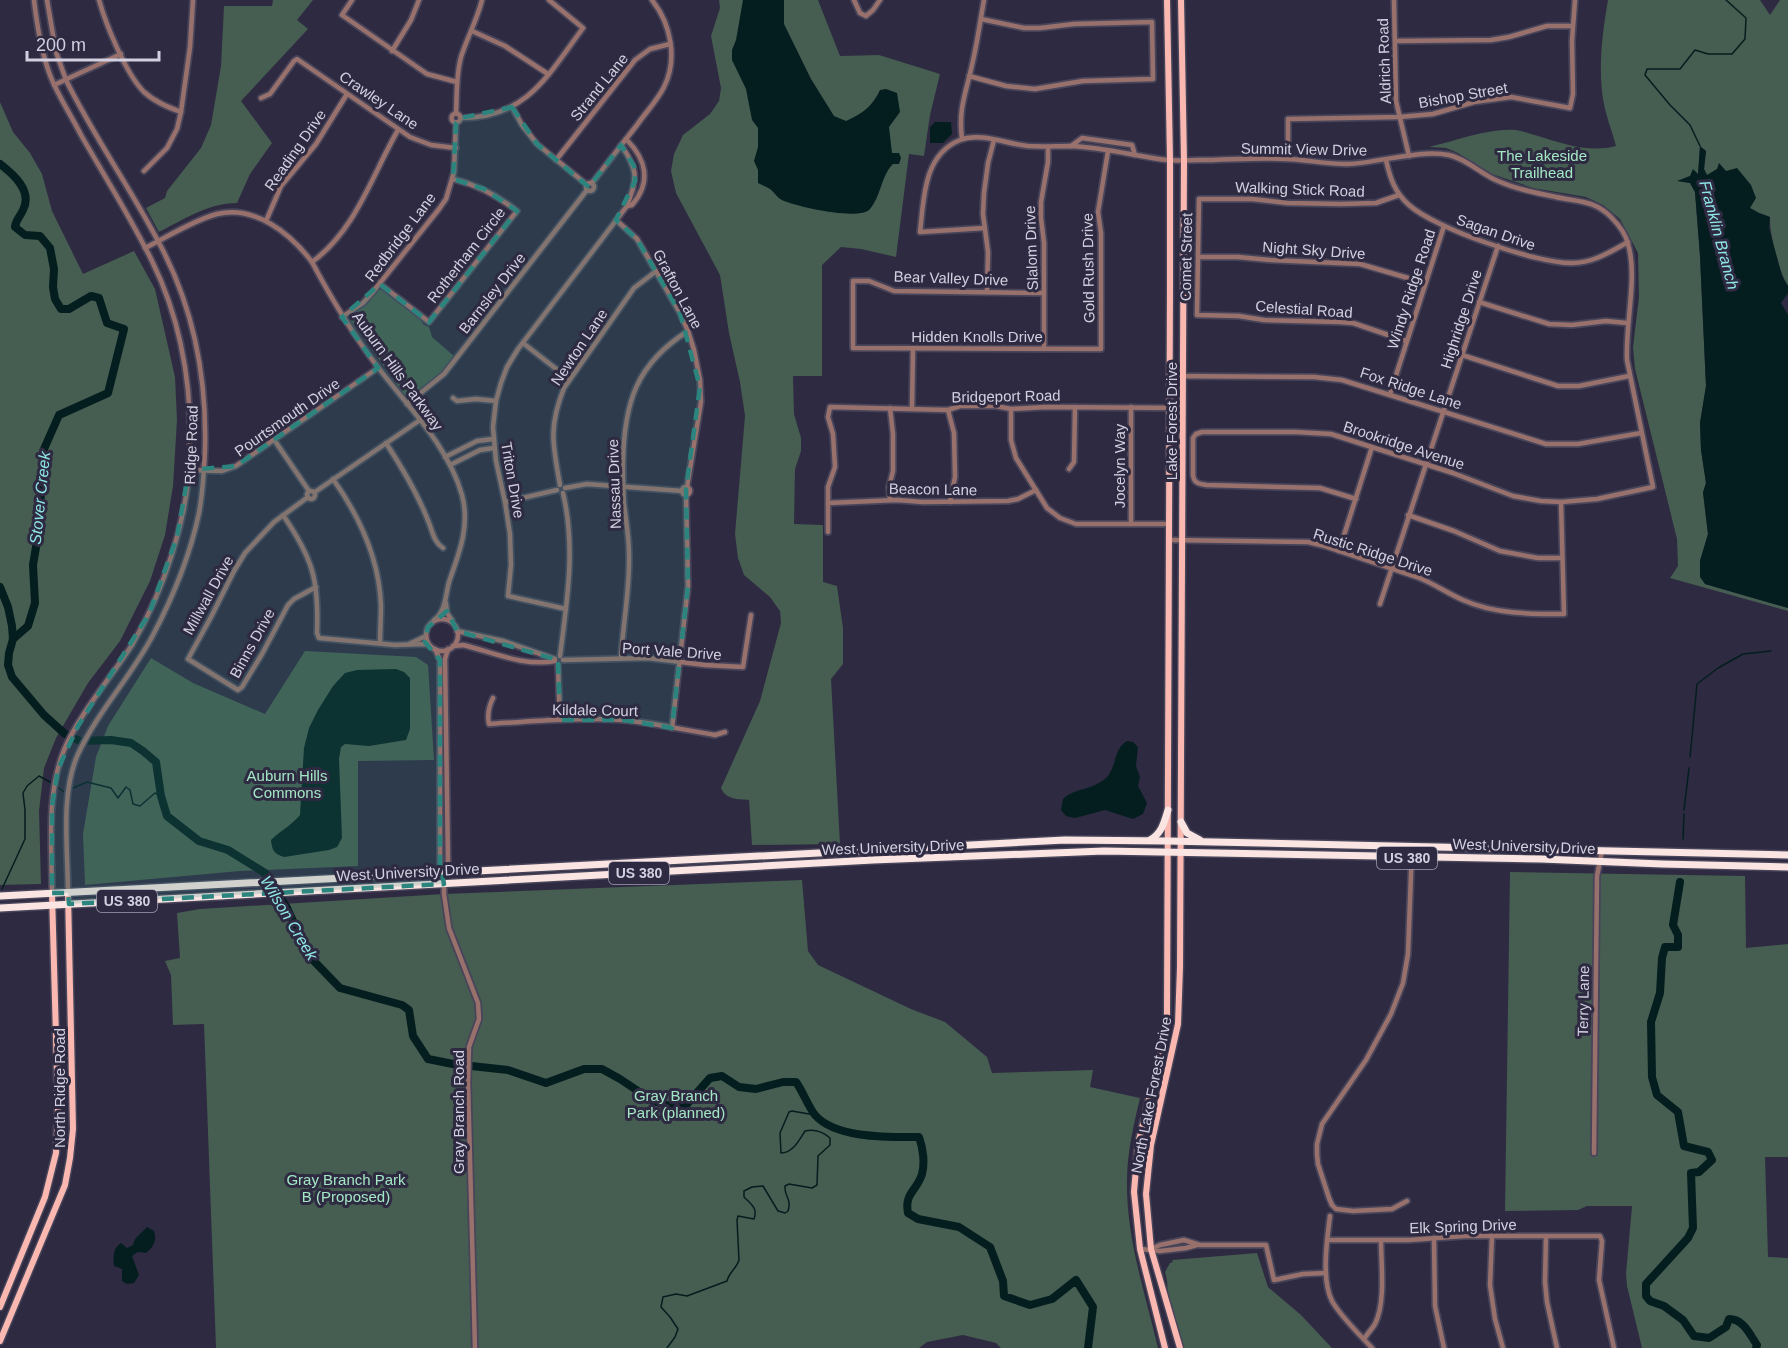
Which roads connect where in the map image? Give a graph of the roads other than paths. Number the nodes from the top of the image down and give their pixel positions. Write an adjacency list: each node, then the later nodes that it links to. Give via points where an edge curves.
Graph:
1 (34, 0): 28 (street, Ridge Road, via 39,38)
2 (47, 0): 26 (street, Ridge Road, via 54,44)
3 (99, 0): 23 (street)
4 (193, 0): 32 (street)
5 (351, 0): 22 (street, via 342,15)
6 (419, 0): 22 (street)
7 (482, 0): 19 (street, Redbridge Lane)
8 (549, 0): 24 (street, via 583,28)
9 (652, 0): 21 (street, Barnsley Drive, via 663,17)
10 (854, 0): 11 (street, via 860,13 866,15)
11 (880, 0)
12 (984, 0): 17 (street)
13 (1167, 0): 50 (main road, Lake Forest Drive)
14 (1181, 0): 51 (main road, Lake Forest Drive)
15 (1394, 0): 20 (street, Aldrich Road)
16 (1575, 0): 18 (street)
17 (981, 19): 25 (street); 25 (street, via 1024,28 1152,22 1153,79 1083,81 1035,89)
18 (1572, 26): 20 (street, via 1546,26 1491,40); 34 (street, Bishop Street, via 1570,108 1511,97 1433,114)
19 (472, 31): 24 (street, via 505,46); 27 (street, Redbridge Lane)
20 (1395, 41): 34 (street, Aldrich Road)
21 (670, 44): 38 (street, Barnsley Drive, via 665,85); 49 (street, Strand Lane, via 650,49 635,60)
22 (392, 51): 27 (street, via 427,74)
23 (121, 54): 26 (street); 32 (street, via 147,94)
24 (548, 74): 31 (street)
25 (969, 76): 39 (street, via 960,109)
26 (66, 80): 28 (street); 65 (street, Ridge Road)
27 (457, 82): 33 (street, Redbridge Lane)
28 (54, 85): 68 (street, Ridge Road)
29 (347, 94): 30 (street, Crawley Lane, via 297,59 270,94); 37 (street, Crawley Lane); 62 (street, Reading Drive, via 316,144 281,186)
30 (261, 98)
31 (512, 107): 35 (street, via 486,116); 49 (street, via 534,141)
32 (182, 112): 53 (street, via 171,141)
33 (456, 113): 35 (street); 36 (street, Redbridge Lane, via 452,118)
34 (1399, 117): 47 (street, Aldrich Road); 48 (street, Bishop Street, via 1288,119)
35 (461, 118): 36 (street)
36 (456, 123): 44 (street, Redbridge Lane)
37 (398, 130): 44 (street, Crawley Lane, via 423,143); 70 (street, via 360,205 328,248)
38 (626, 139): 41 (street, Barnsley Drive); 56 (street, via 641,159)
39 (962, 139): 40 (street, Summit View Drive); 64 (street, via 949,145 932,165 920,232)
40 (994, 140): 43 (street, Summit View Drive); 64 (street, via 984,193)
41 (621, 145): 55 (street, via 634,166); 57 (street, Barnsley Drive)
42 (1071, 146): 43 (street, Summit View Drive); 45 (street, Summit View Drive); 46 (street, Summit View Drive, via 1082,138 1132,145)
43 (1048, 147): 75 (street, Slalom Drive, via 1041,202)
44 (456, 148): 54 (street, Redbridge Lane)
45 (1108, 151): 46 (street, Summit View Drive); 86 (street, Gold Rush Drive, via 1098,212)
46 (1135, 155): 50 (street, Summit View Drive)
47 (1409, 156): 52 (street, Summit View Drive); 66 (street, Summit View Drive, via 1449,155 1511,186 1596,206 1611,217)
48 (1288, 159): 51 (street, Summit View Drive); 52 (street, Summit View Drive, via 1348,164)
49 (556, 160): 57 (street)
50 (1170, 160): 51 (street, Summit View Drive); 89 (main road, Lake Forest Drive)
51 (1184, 160): 90 (main road, Lake Forest Drive)
52 (1386, 160): 58 (street, Sagan Drive)
53 (144, 171)
54 (453, 179): 73 (street, Redbridge Lane, via 439,209); 73 (street, Rotherham Circle, via 484,189 517,211 429,322)
55 (635, 182): 56 (street); 60 (street, Triton Drive)
56 (644, 183): 60 (street, Triton Drive, via 637,199)
57 (588, 186): 96 (street, Barnsley Drive, via 444,374)
58 (1399, 195): 59 (street, Walking Stick Road, via 1376,203 1341,204); 63 (street, Sagan Drive, via 1416,211)
59 (1199, 199): 69 (street, Comet Street)
60 (627, 206): 61 (street, Triton Drive)
61 (616, 220): 71 (street, Grafton Lane, via 633,234); 82 (street, Triton Drive)
62 (266, 221): 65 (street, Auburn Hills Parkway, via 222,213); 70 (street, Auburn Hills Parkway, via 296,243)
63 (1444, 226): 67 (street, Sagan Drive); 72 (street, Windy Ridge Road)
64 (985, 228): 74 (street)
65 (159, 242): 68 (street, Auburn Hills Parkway); 120 (street, Ridge Road, via 182,292 198,351 205,400)
66 (1628, 242): 67 (street, Sagan Drive, via 1587,262 1573,263 1546,261); 79 (street, Summit View Drive, via 1632,278)
67 (1498, 246): 76 (street, Highridge Drive)
68 (145, 248): 119 (street, Ridge Road, via 169,303 179,340 188,389)
69 (1198, 257): 72 (street, Night Sky Drive, via 1360,264); 77 (street, Comet Street)
70 (312, 262): 78 (street, Auburn Hills Parkway)
71 (655, 272): 80 (street, Grafton Lane); 92 (street, Newton Lane, via 634,288)
72 (1425, 283): 81 (street, Windy Ridge Road)
73 (380, 284): 78 (street, Redbridge Lane, via 363,303)
74 (987, 292): 75 (street, Bear Valley Drive); 83 (street, Bear Valley Drive, via 894,291 869,281 853,281)
75 (1044, 293): 85 (street, Slalom Drive)
76 (1479, 302): 79 (street, via 1560,326); 87 (street, Highridge Drive)
77 (1197, 315): 81 (street, Celestial Road, via 1346,322)
78 (342, 316): 88 (street, Auburn Hills Parkway)
79 (1628, 323): 91 (street, Summit View Drive)
80 (688, 331): 122 (street, Nassau Drive, via 653,361 633,395 625,425); 126 (street, Grafton Lane, via 701,402)
81 (1406, 341): 93 (street, Windy Ridge Road)
82 (523, 343): 92 (street); 95 (street, Triton Drive, via 507,367)
83 (853, 348): 84 (street, Hidden Knolls Drive)
84 (913, 348): 85 (street, Hidden Knolls Drive); 102 (street)
85 (1044, 349): 86 (street, Hidden Knolls Drive)
86 (1101, 350)
87 (1462, 356): 91 (street, via 1558,386); 105 (street, Highridge Drive)
88 (378, 368): 96 (street, Auburn Hills Parkway); 109 (street, Pourtsmouth Drive)
89 (1169, 376): 90 (street, Fox Ridge Lane); 99 (main road, Lake Forest Drive)
90 (1182, 376): 93 (street, Fox Ridge Lane, via 1342,380); 101 (main road, Lake Forest Drive)
91 (1629, 376): 107 (street, Summit View Drive)
92 (569, 379): 124 (street, Newton Lane, via 552,429)
93 (1389, 394): 105 (street, Fox Ridge Lane)
94 (453, 398): 95 (street)
95 (496, 401): 108 (street, Triton Drive)
96 (407, 404): 106 (street, Auburn Hills Parkway)
97 (1075, 407): 98 (street, Bridgeport Road); 103 (street, Bridgeport Road); 118 (street, via 1074,462)
98 (1131, 407): 99 (street, Bridgeport Road); 137 (street, Jocelyn Way)
99 (1169, 407): 101 (street, Bridgeport Road); 136 (main road, Lake Forest Drive)
100 (890, 408): 102 (street, Bridgeport Road); 129 (street); 133 (street, Bridgeport Road, via 830,407 835,467 828,487)
101 (1182, 408): 140 (main road, Lake Forest Drive)
102 (912, 409): 104 (street, Bridgeport Road)
103 (1011, 409): 104 (street, Bridgeport Road, via 960,406); 125 (street, via 1011,440 1016,458)
104 (948, 410): 131 (street, via 954,433 955,477)
105 (1443, 411): 107 (street, Fox Ridge Lane, via 1546,444 1578,444); 116 (street, Highridge Drive)
106 (420, 420): 110 (street, Millwall Drive); 115 (street, Auburn Hills Parkway)
107 (1641, 433): 123 (street, Summit View Drive)
108 (493, 439): 111 (street); 113 (street, Triton Drive)
109 (274, 441): 120 (street, Pourtsmouth Drive, via 232,469); 127 (street)
110 (386, 443): 121 (street, Millwall Drive); 141 (street, via 415,490 435,541)
111 (470, 444): 114 (street); 115 (street)
112 (1372, 447): 116 (street, Brookridge Avenue); 128 (street); 128 (street, Brookridge Avenue, via 1322,432 1202,432 1194,436 1193,476 1198,484 1320,488)
113 (494, 448): 114 (street); 130 (street, Triton Drive)
114 (474, 452): 117 (street)
115 (445, 457): 117 (street, Auburn Hills Parkway)
116 (1426, 464): 132 (street, Brookridge Avenue, via 1513,496); 135 (street, Highridge Drive)
117 (450, 465): 146 (street, Auburn Hills Parkway, via 462,497 465,527)
118 (1070, 469)
119 (189, 470): 120 (street, Pourtsmouth Drive); 191 (street, Ridge Road, via 184,510 159,590 132,643 65,749 52,806)
120 (204, 471): 190 (street, Ridge Road, via 199,513 178,583 148,644 95,723 78,756 67,808)
121 (333, 479): 127 (street, Millwall Drive); 154 (street, via 358,519 374,558 381,604)
122 (623, 486): 124 (street, via 587,484); 126 (street); 162 (street, Nassau Drive, via 629,562)
123 (1653, 487): 132 (street, Brookridge Avenue)
124 (561, 489): 130 (street); 148 (street, Newton Lane, via 570,542)
125 (1036, 490): 131 (street, Beacon Lane, via 1008,501); 137 (street, via 1047,508 1076,524)
126 (685, 491): 164 (street, Grafton Lane, via 688,576)
127 (310, 493): 134 (street, Millwall Drive)
128 (1356, 499): 142 (street)
129 (890, 500): 131 (street, Beacon Lane); 133 (street, Beacon Lane)
130 (505, 502): 148 (street, Triton Drive, via 511,554 508,596)
131 (950, 502)
132 (1561, 502): 143 (street)
133 (828, 503): 138 (street)
134 (283, 515): 145 (street, via 307,555); 165 (street, Millwall Drive, via 259,536 239,562 188,656)
135 (1408, 515): 143 (street, via 1500,551); 144 (street, Highridge Drive)
136 (1169, 524): 137 (street); 139 (main road, Lake Forest Drive)
137 (1131, 525)
138 (828, 532)
139 (1169, 540): 140 (street, Rustic Ridge Drive); 170 (main road, Lake Forest Drive)
140 (1183, 540): 142 (street, Rustic Ridge Drive, via 1308,542); 171 (main road, Lake Forest Drive)
141 (442, 548)
142 (1339, 551): 144 (street, Rustic Ridge Drive)
143 (1562, 558): 144 (street, Rustic Ridge Drive, via 1564,614 1480,606)
144 (1392, 568): 147 (street, Highridge Drive)
145 (316, 587): 154 (street, via 319,638); 165 (street, Binns Drive, via 288,605)
146 (446, 597): 150 (street, Auburn Hills Parkway, via 441,614); 151 (street, Auburn Hills Parkway, via 447,613)
147 (1380, 604)
148 (566, 609): 163 (street, Newton Lane)
149 (751, 615): 164 (street, Port Vale Drive, via 743,667)
150 (434, 621): 151 (street, via 446,619); 153 (street)
151 (453, 623): 152 (street)
152 (457, 631): 156 (street, Port Vale Drive); 158 (street)
153 (426, 636): 155 (street); 157 (street)
154 (380, 643): 155 (street)
155 (406, 645): 157 (street)
156 (513, 645): 161 (street); 163 (street, Port Vale Drive)
157 (430, 646): 159 (street)
158 (453, 646): 160 (street); 161 (street, Port Vale Drive, via 463,645)
159 (435, 649): 160 (street); 188 (street, via 440,660 440,863)
160 (448, 650): 188 (street, via 448,863)
161 (510, 658): 163 (street, Port Vale Drive, via 548,663)
162 (621, 658): 163 (street, Port Vale Drive); 164 (street, Port Vale Drive)
163 (558, 660): 167 (street, Newton Lane)
164 (679, 661): 168 (street, Grafton Lane)
165 (238, 690)
166 (493, 698): 167 (street, Kildale Court, via 489,724)
167 (560, 720): 168 (street, Kildale Court, via 623,720)
168 (672, 728): 169 (street, Kildale Court, via 715,735)
169 (725, 732)
170 (1168, 810): 172 (highway, via 1162,829); 173 (main road, Lake Forest Drive)
171 (1181, 822): 174 (main road, Lake Forest Drive); 175 (highway, via 1188,835)
172 (1149, 840): 173 (highway, West University Drive / US 380); 178 (highway, West University Drive / US 380, via 1065,840)
173 (1167, 841): 174 (highway, West University Drive / US 380); 180 (main road, North Lake Forest Drive)
174 (1181, 841): 175 (highway, West University Drive / US 380); 181 (main road, North Lake Forest Drive)
175 (1205, 842): 176 (highway, West University Drive / US 380)
176 (1287, 844): 177 (highway, West University Drive / US 380); 182 (highway)
177 (1412, 847): 179 (highway, West University Drive / US 380); 184 (street)
178 (874, 850): 186 (highway, via 868,857 796,861); 188 (highway, West University Drive / US 380)
179 (1602, 851): 183 (highway, West University Drive / US 380); 185 (street, Terry Lane)
180 (1168, 852): 181 (highway, West University Drive / US 380); 186 (highway, West University Drive / US 380, via 1073,852); 196 (main road, North Lake Forest Drive)
181 (1181, 852): 182 (highway, West University Drive / US 380); 197 (main road, North Lake Forest Drive)
182 (1287, 854): 184 (highway, West University Drive / US 380)
183 (1788, 855)
184 (1411, 858): 185 (highway, West University Drive / US 380); 205 (street, via 1407,965 1399,995 1366,1060 1322,1124 1317,1144 1318,1164 1336,1209 1392,1209)
185 (1599, 862): 187 (highway, West University Drive / US 380); 203 (street, Terry Lane)
186 (786, 866): 189 (highway, West University Drive / US 380)
187 (1788, 867)
188 (444, 873): 189 (highway); 190 (highway, West University Drive / US 380)
189 (444, 884): 193 (highway, West University Drive / US 380); 218 (street, Gray Branch Road, via 449,928 478,1003 479,1019 469,1047 468,1083)
190 (68, 892): 191 (highway, West University Drive / US 380); 193 (main road, North Ridge Road)
191 (52, 893): 192 (highway, West University Drive / US 380); 194 (main road, North Ridge Road)
192 (0, 896)
193 (69, 904): 194 (highway, West University Drive / US 380); 199 (main road, North Ridge Road)
194 (52, 905): 195 (highway, West University Drive / US 380); 198 (main road, North Ridge Road)
195 (0, 908)
196 (1167, 967): 197 (main road); 200 (main road, North Lake Forest Drive, via 1167,1015)
197 (1180, 967): 201 (main road, North Lake Forest Drive, via 1178,1024)
198 (56, 1022): 199 (main road); 202 (main road, North Ridge Road)
199 (71, 1022): 204 (main road, North Ridge Road)
200 (1156, 1069): 201 (main road); 212 (main road, North Lake Forest Drive, via 1138,1144 1134,1192)
201 (1168, 1072): 213 (main road, North Lake Forest Drive, via 1150,1144 1146,1194)
202 (56, 1153): 204 (main road); 215 (main road, North Ridge Road, via 45,1197)
203 (1594, 1153)
204 (71, 1155): 217 (main road, North Ridge Road, via 57,1208)
205 (1407, 1202)
206 (1330, 1216): 210 (street)
207 (1492, 1236): 208 (street, Elk Spring Drive); 209 (street, Elk Spring Drive); 223 (street, via 1490,1285)
208 (1546, 1236): 224 (street, via 1545,1282); 225 (street, Elk Spring Drive, via 1600,1236 1599,1280)
209 (1434, 1238): 211 (street, Elk Spring Drive); 222 (street, via 1435,1306)
210 (1327, 1240): 211 (street, Elk Spring Drive); 214 (street)
211 (1381, 1240): 216 (street, via 1380,1311)
212 (1140, 1249): 213 (street); 219 (main road, North Lake Forest Drive)
213 (1151, 1249): 214 (street, via 1266,1245 1274,1280); 220 (main road, North Lake Forest Drive)
214 (1326, 1273): 216 (street, via 1333,1302)
215 (0, 1307)
216 (1364, 1339): 221 (street)
217 (0, 1341)
218 (475, 1348)
219 (1165, 1348)
220 (1180, 1348)
221 (1372, 1348)
222 (1444, 1348)
223 (1503, 1348)
224 (1557, 1348)
225 (1614, 1348)

